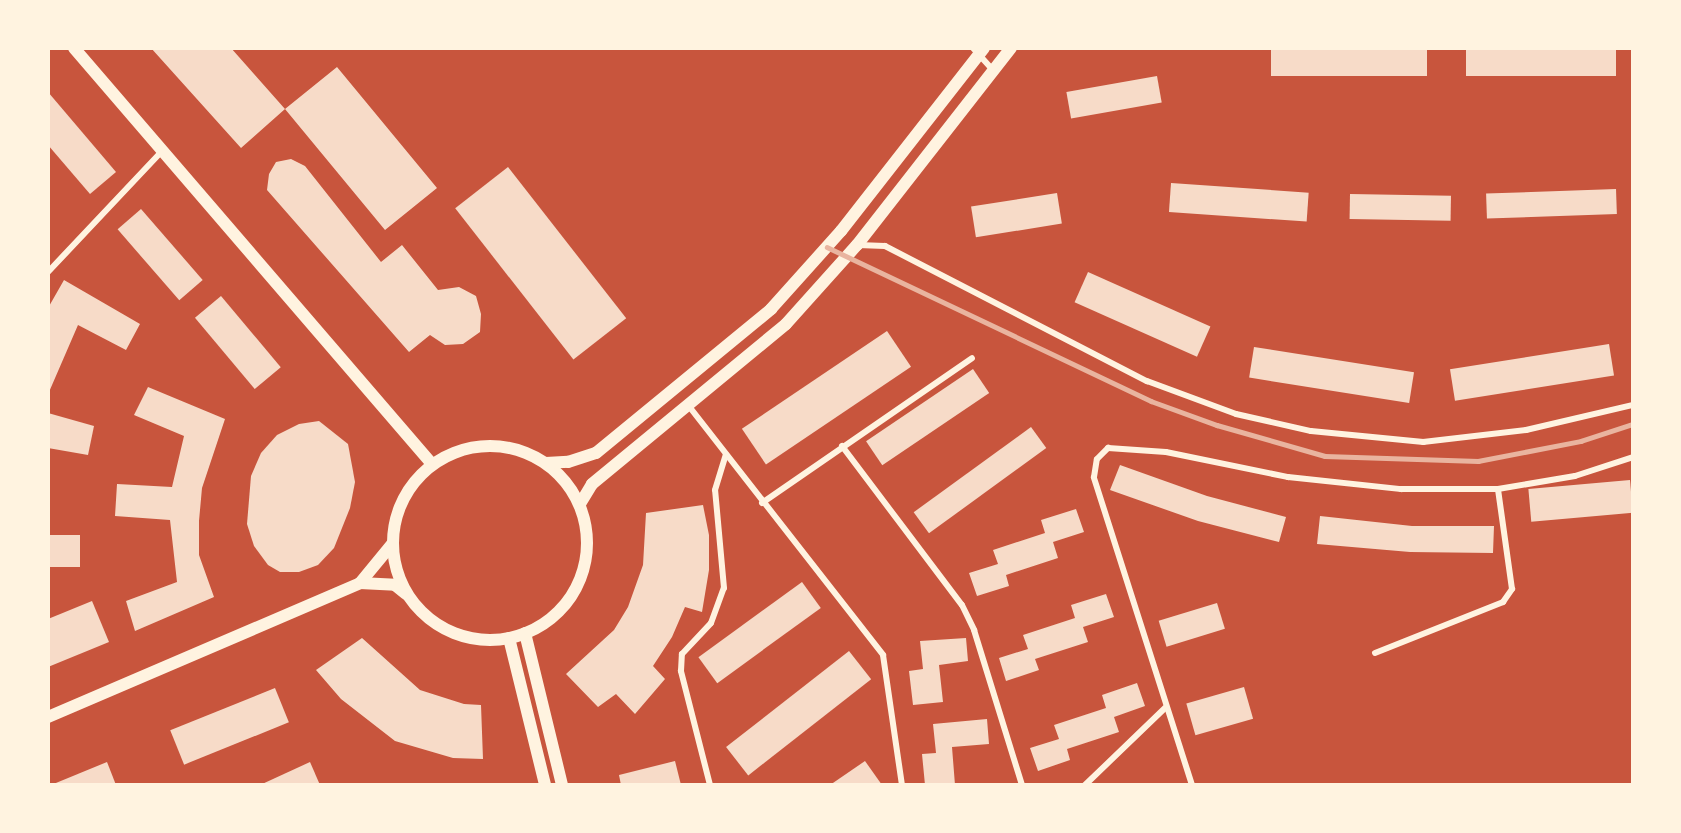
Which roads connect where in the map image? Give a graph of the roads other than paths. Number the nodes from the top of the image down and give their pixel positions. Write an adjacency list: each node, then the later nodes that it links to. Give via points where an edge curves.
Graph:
1 (74, 48): 5 (main road)
2 (1011, 48): 4 (main road)
3 (979, 50): 4 (street); 14 (main road, via 841,231 771,309 596,453 568,462)
4 (993, 70): 6 (main road)
5 (163, 150): 7 (street); 15 (main road)
6 (857, 244): 9 (main road, via 786,324); 10 (street, via 885,246 1147,381 1236,414 1311,431 1424,442 1526,430)
7 (48, 272)
8 (972, 358): 11 (street)
9 (688, 404): 12 (street); 18 (main road, via 592,484)
10 (1633, 405)
11 (842, 446): 17 (street); 31 (street, via 962,605 974,630)
12 (726, 455): 17 (street); 29 (street, via 715,490 724,588 711,623 682,654 681,671)
13 (1633, 457): 16 (street, via 1575,476)
14 (546, 463): 15 (main road, via 519,450 489,445 459,450); 18 (main road, via 566,481)
15 (432, 464): 19 (main road, via 414,481 401,502)
16 (1498, 489): 24 (street, via 1512,589 1503,602); 25 (street, via 1401,489 1288,477 1166,452 1108,448 1097,459 1094,477)
17 (762, 503): 30 (street, via 883,655)
18 (580, 504): 22 (main road, via 588,537 584,571 569,601 544,624)
19 (393, 543): 20 (main road); 21 (main road, via 398,576)
20 (360, 583): 21 (main road, via 395,585); 26 (main road)
21 (408, 595): 23 (main road, via 431,621 456,634 484,640)
22 (525, 633): 23 (main road); 28 (main road)
23 (509, 638): 27 (main road)
24 (1375, 653)
25 (1165, 708): 32 (street); 33 (street)
26 (48, 717)
27 (545, 785)
28 (562, 785)
29 (710, 785)
30 (902, 785)
31 (1022, 785)
32 (1085, 785)
33 (1192, 785)

